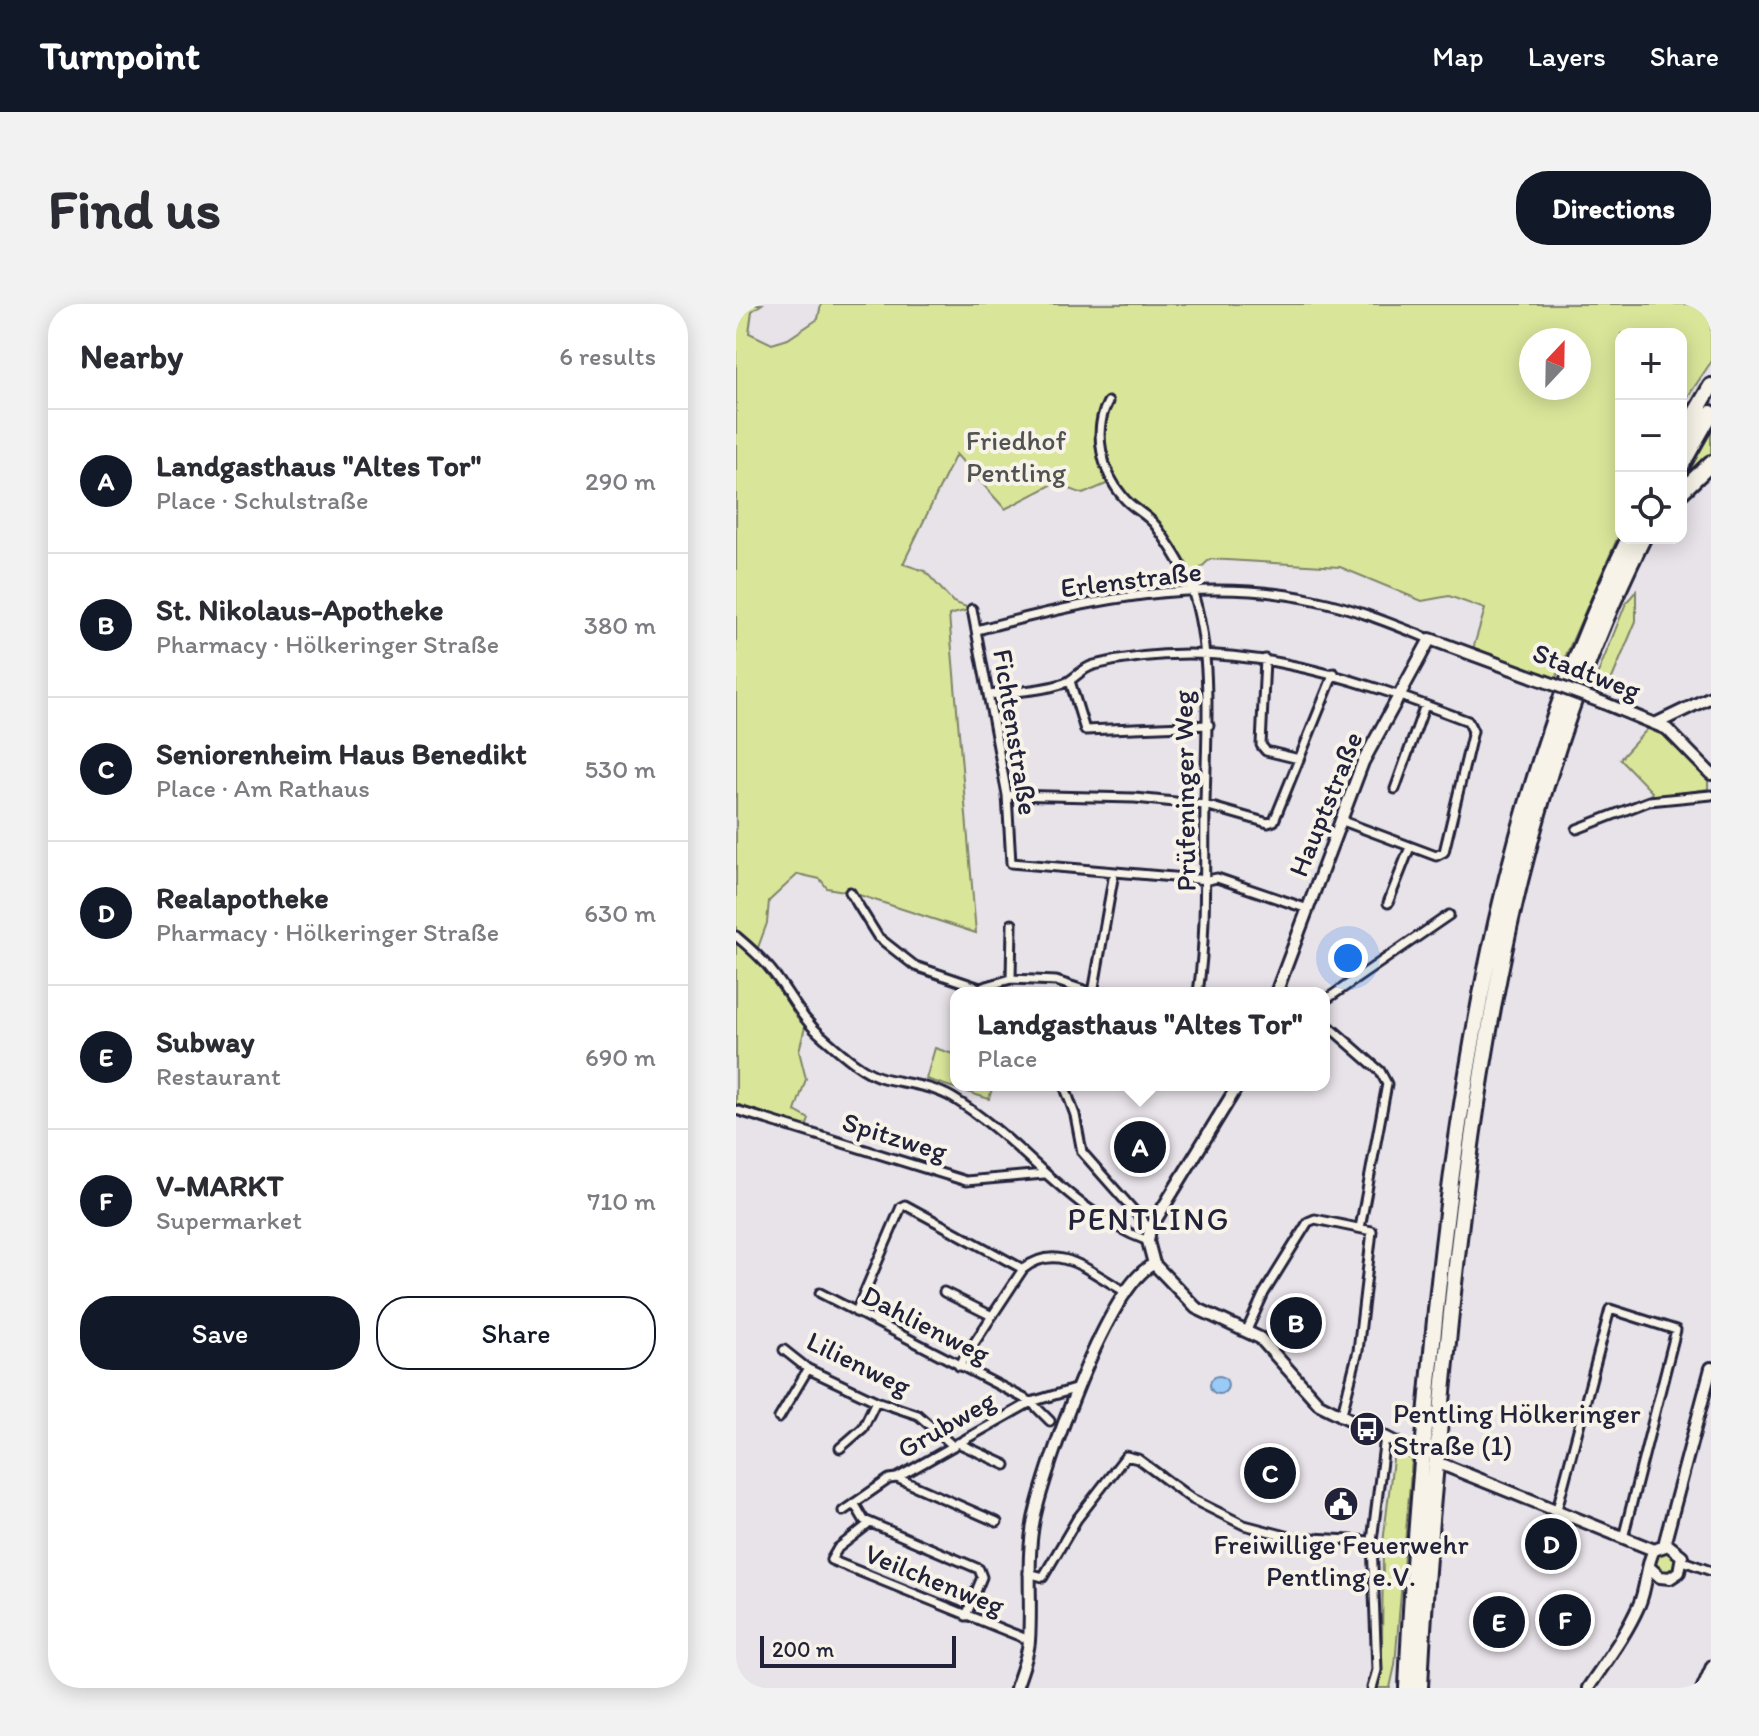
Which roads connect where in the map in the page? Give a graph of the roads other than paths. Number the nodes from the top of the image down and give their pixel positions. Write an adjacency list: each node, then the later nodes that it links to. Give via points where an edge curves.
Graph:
1 (1711, 386): 4 (highway)
2 (1108, 402): 10 (street, Prüfeninger Weg, via 1099,427 1115,486 1157,527)
3 (1711, 413): 5 (highway)
4 (1687, 428)
5 (1687, 455)
6 (1711, 463): 7 (highway)
7 (1687, 486)
8 (1626, 544): 98 (highway, via 1584,638 1533,777 1481,984 1446,1211)
9 (1641, 544): 104 (highway, via 1574,702 1547,783 1497,979 1461,1213)
10 (1190, 589): 12 (street, Erlenstraße, via 1088,604); 13 (street, Erlenstraße, via 1314,600); 14 (street, Prüfeninger Weg)
11 (972, 609): 12 (street, Fichtenstraße)
12 (977, 630): 19 (street, Fichtenstraße)
13 (1430, 639): 18 (street, Hauptstraße); 22 (street, Stadtweg, bridge)
14 (1203, 655): 15 (street); 17 (street, via 1091,666); 23 (street, Prüfeninger Weg)
15 (1265, 659): 16 (street); 24 (street, via 1261,745)
16 (1334, 673): 18 (street); 24 (street)
17 (1070, 681): 19 (street); 23 (street, via 1085,730)
18 (1400, 694): 21 (street); 30 (street, Hauptstraße, via 1364,759)
19 (990, 695): 27 (street, Fichtenstraße)
20 (1711, 697): 22 (street)
21 (1425, 705): 26 (street); 32 (street, via 1468,721 1473,731 1444,852 1436,856)
22 (1657, 723): 25 (street, Stadtweg, via 1678,737)
23 (1209, 725): 29 (street, Prüfeninger Weg)
24 (1299, 759): 29 (street, via 1274,821)
25 (1711, 774)
26 (1395, 789)
27 (1007, 795): 29 (street); 33 (street, Fichtenstraße, via 1011,863)
28 (1711, 795): 31 (street, via 1649,801)
29 (1205, 805): 34 (street, Prüfeninger Weg)
30 (1340, 820): 32 (street); 37 (street, Hauptstraße)
31 (1577, 829)
32 (1410, 847): 36 (street)
33 (1114, 873): 34 (street); 45 (street)
34 (1208, 880): 37 (street, via 1217,878); 46 (street, Prüfeninger Weg)
35 (850, 892): 42 (street, via 869,926 898,955)
36 (1388, 903)
37 (1309, 910): 47 (street, Hauptstraße)
38 (1449, 915): 48 (street)
39 (1012, 924): 41 (street)
40 (736, 936): 53 (street, via 773,972 806,1023 834,1047 879,1077 953,1098)
41 (1011, 979): 43 (street); 44 (street)
42 (974, 987)
43 (990, 987)
44 (1074, 987)
45 (1094, 987)
46 (1199, 987)
47 (1279, 987)
48 (1330, 997)
49 (1330, 1027): 54 (street, via 1380,1071 1387,1084)
50 (1066, 1091): 55 (street, via 1082,1152)
51 (1234, 1091): 55 (street)
52 (736, 1110): 53 (street, Spitzweg, via 966,1181)
53 (1044, 1174): 56 (street, via 1111,1227)
54 (1360, 1228): 64 (street, via 1308,1222); 72 (street, via 1372,1231 1358,1351)
55 (1150, 1229): 56 (street)
56 (1148, 1241): 57 (street)
57 (1154, 1264): 59 (street); 64 (street, via 1197,1309)
58 (1023, 1269): 59 (street, via 1047,1255 1060,1256); 62 (street, via 905,1205); 63 (street)
59 (1124, 1291): 69 (street)
60 (944, 1292): 63 (street)
61 (820, 1293): 62 (street, Dahlienweg)
62 (856, 1312): 66 (street, Dahlienweg)
63 (992, 1316): 66 (street)
64 (1247, 1330): 72 (street, via 1270,1347 1305,1391)
65 (784, 1350): 68 (street, Lilienweg)
66 (959, 1366): 71 (street, Dahlienweg)
67 (1711, 1368): 89 (street)
68 (808, 1369): 70 (street, Lilienweg); 73 (street)
69 (1078, 1388): 71 (street, Grubweg); 93 (street, via 1040,1498)
70 (876, 1401): 76 (street, Lilienweg, via 918,1415); 77 (street, via 863,1428)
71 (1031, 1402): 74 (street, Dahlienweg); 76 (street, Grubweg)
72 (1341, 1417): 75 (street)
73 (779, 1418)
74 (1050, 1421)
75 (1385, 1437): 78 (street); 88 (street)
76 (955, 1444): 79 (street, Lilienweg); 81 (street, Grubweg)
77 (840, 1448)
78 (1415, 1452)
79 (1006, 1465)
80 (1444, 1465): 84 (street)
81 (897, 1478): 82 (street, Grubweg); 85 (street)
82 (854, 1503): 83 (street, Grubweg); 86 (street)
83 (843, 1511)
84 (1556, 1513): 87 (street); 87 (street, via 1610,1309 1676,1330)
85 (997, 1522)
86 (870, 1523): 96 (street, via 979,1569 982,1577); 96 (street, Veilchenweg, via 831,1560)
87 (1623, 1538): 89 (street)
88 (1372, 1541): 93 (street, via 1290,1537 1244,1525 1126,1456 1077,1519 1043,1577); 101 (street, via 1377,1670)
89 (1664, 1548): 90 (street); 91 (street)
90 (1683, 1561): 92 (street); 94 (street, via 1675,1575)
91 (1650, 1568): 94 (street); 95 (street)
92 (1711, 1571)
93 (1028, 1573): 97 (street)
94 (1664, 1578): 95 (street)
95 (1639, 1606): 105 (street)
96 (966, 1616): 97 (street, Veilchenweg)
97 (1029, 1640): 100 (street)
98 (1409, 1641): 102 (highway); 103 (highway)
99 (1711, 1665): 106 (street)
100 (1016, 1688)
101 (1372, 1688)
102 (1397, 1688)
103 (1407, 1688)
104 (1420, 1688)
105 (1588, 1688)
106 (1701, 1688)

